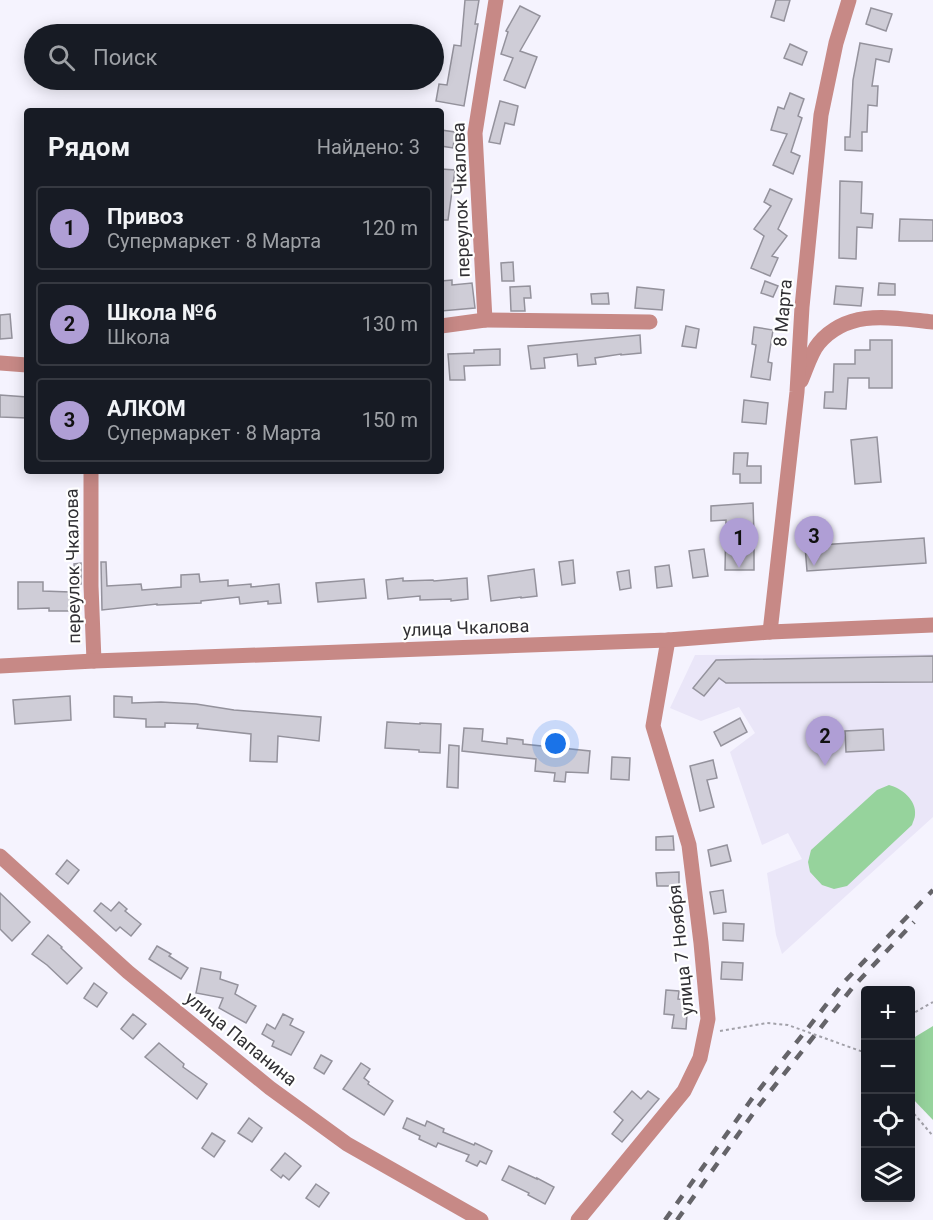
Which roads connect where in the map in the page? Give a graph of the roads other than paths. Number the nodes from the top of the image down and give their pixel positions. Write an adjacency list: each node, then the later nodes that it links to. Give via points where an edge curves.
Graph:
1 (496, 0): 3 (street, переулок Чкалова, via 475,133)
2 (849, 0): 9 (street, 8 Марта, via 820,115)
3 (485, 320): 4 (street); 6 (street)
4 (651, 322)
5 (933, 322): 9 (street, via 876,317 850,321 817,344)
6 (444, 326)
7 (0, 363): 8 (street)
8 (24, 365)
9 (796, 392): 12 (street, 8 Марта)
10 (91, 474): 14 (street, переулок Чкалова)
11 (933, 624): 12 (street, улица Чкалова)
12 (770, 632): 13 (street, улица Чкалова)
13 (668, 640): 14 (street, улица Чкалова); 18 (street, улица 7 Ноября, via 653,726 689,845 708,1019 700,1058 684,1091)
14 (93, 661): 15 (street, улица Чкалова)
15 (0, 666)
16 (0, 856): 17 (street, улица Папанина, via 128,972 270,1088 347,1144)
17 (481, 1220)
18 (578, 1220)

